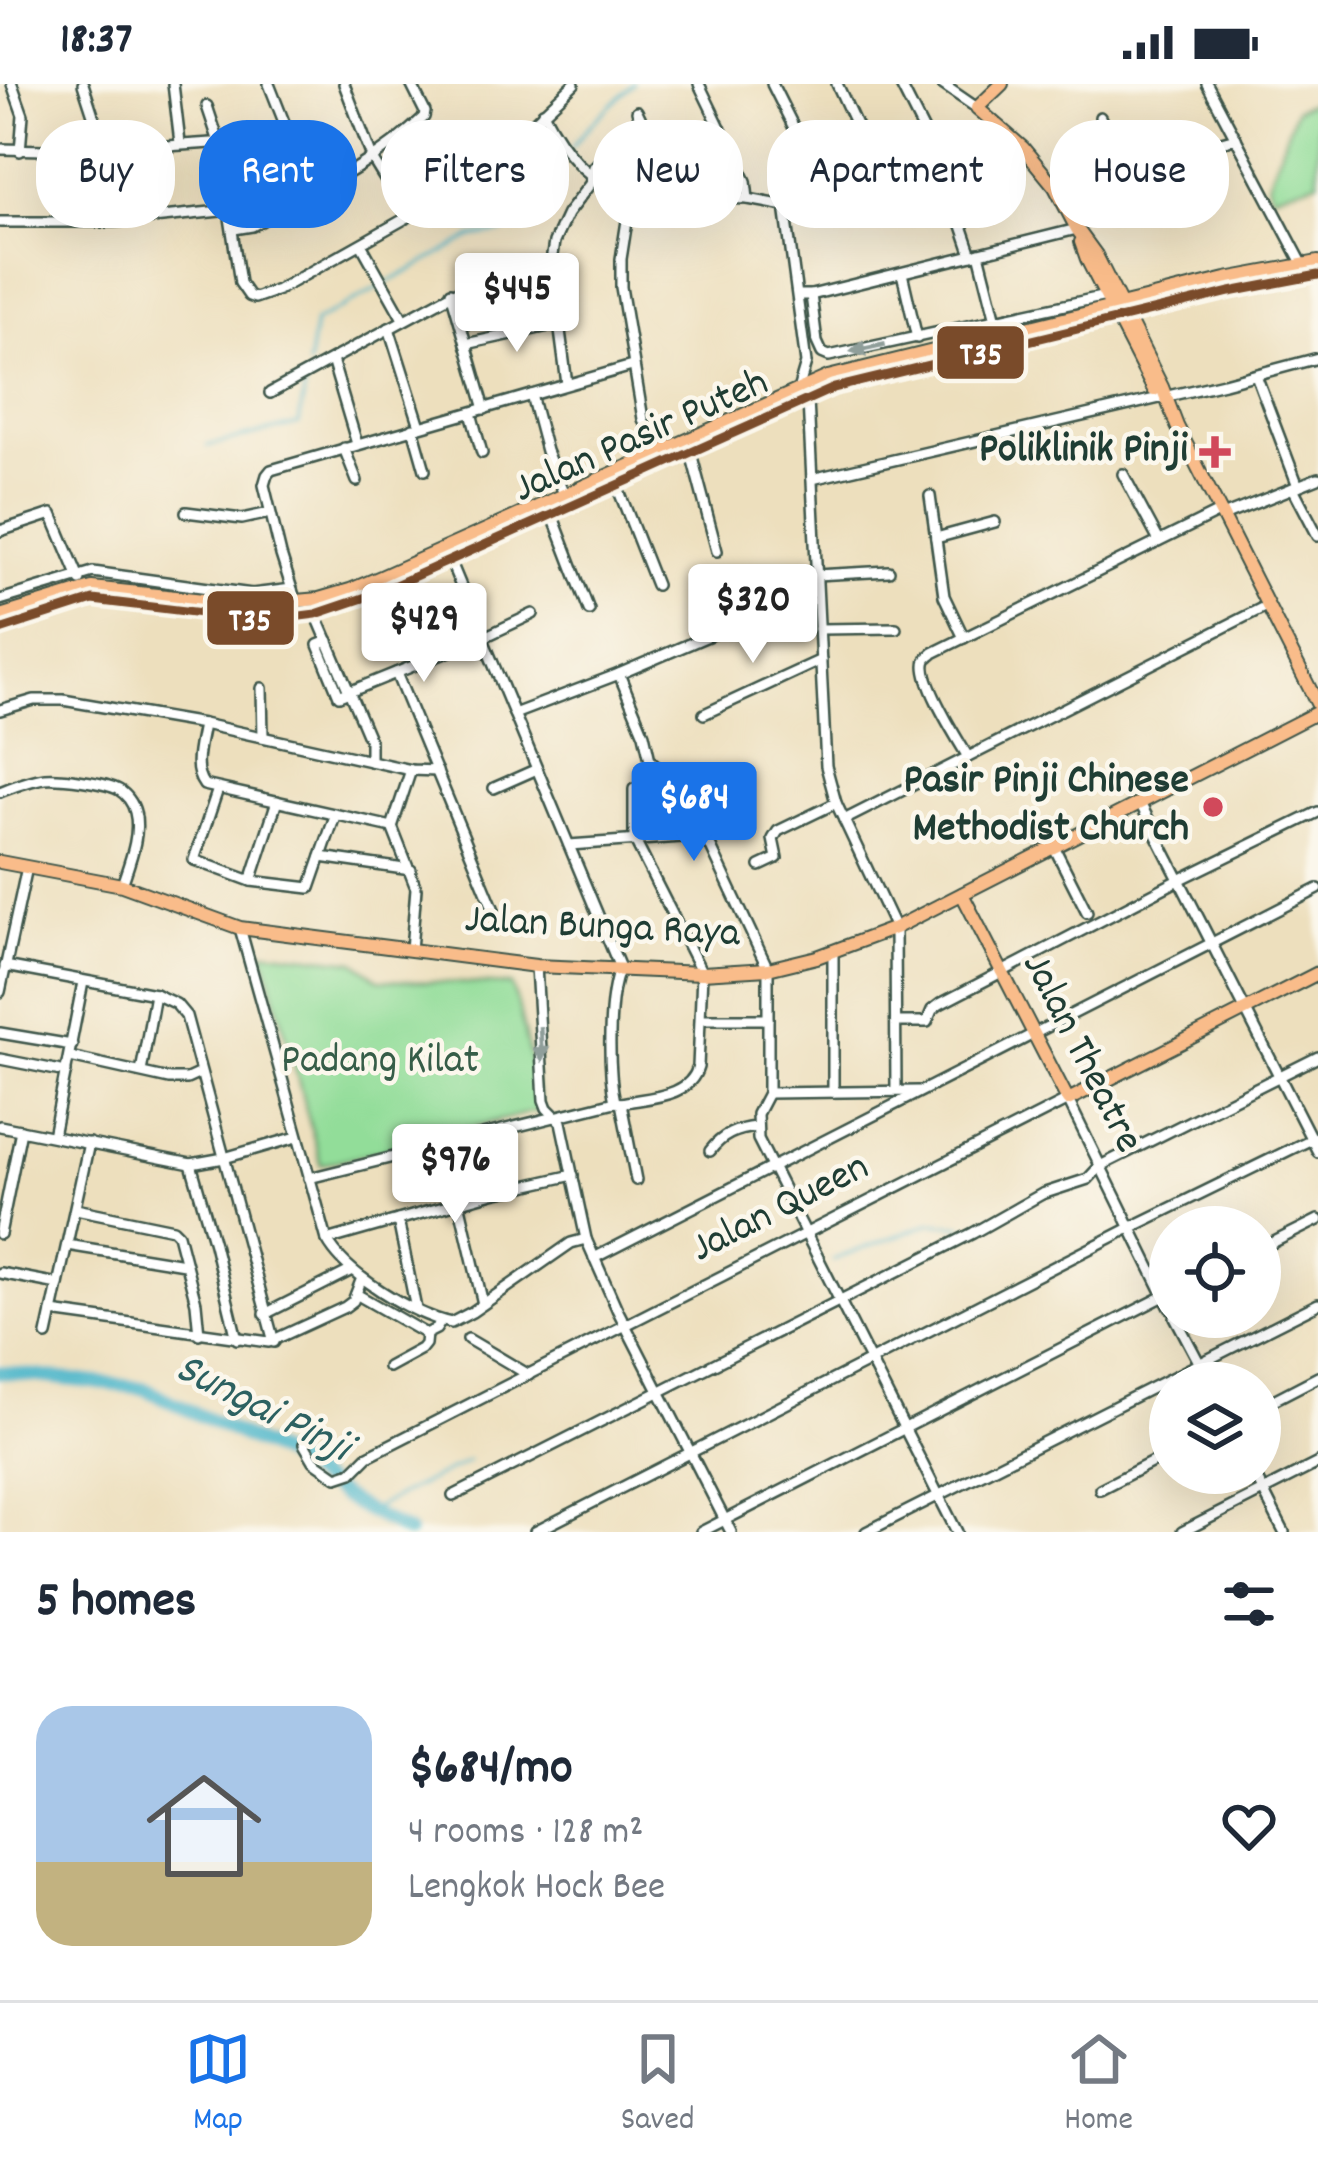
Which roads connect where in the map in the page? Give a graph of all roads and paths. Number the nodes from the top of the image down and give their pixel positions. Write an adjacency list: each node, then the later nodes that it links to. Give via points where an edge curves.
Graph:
1 (12, 84): 38 (street, via 23,115)
2 (83, 84): 22 (street)
3 (173, 84): 36 (street)
4 (269, 84): 24 (street)
5 (344, 84): 41 (street)
6 (411, 84): 41 (street, via 424,117)
7 (574, 84): 20 (street)
8 (699, 84): 48 (street)
9 (772, 84): 27 (street)
10 (837, 84): 28 (street)
11 (900, 84): 29 (street)
12 (942, 84): 16 (street)
13 (963, 84): 16 (street)
14 (1002, 84): 18 (main road)
15 (1207, 84): 32 (street)
16 (963, 98): 18 (street)
17 (207, 106): 23 (street)
18 (977, 108): 30 (main road)
19 (637, 111): 26 (street)
20 (543, 112): 25 (street); 45 (street)
21 (1100, 117): 31 (street)
22 (95, 120)
23 (211, 120)
24 (283, 120)
25 (535, 120)
26 (642, 120)
27 (790, 120)
28 (854, 120)
29 (918, 120)
30 (991, 120)
31 (1101, 120)
32 (1236, 138): 33 (street); 63 (street)
33 (1229, 140)
34 (199, 142): 36 (street)
35 (175, 143): 36 (street)
36 (180, 143)
37 (0, 149): 38 (street)
38 (20, 151): 39 (street)
39 (36, 151)
40 (1026, 152): 46 (main road)
41 (373, 160): 42 (street); 43 (street)
42 (357, 169)
43 (381, 173)
44 (593, 173): 45 (street)
45 (592, 176): 61 (street, via 560,224)
46 (1050, 181)
47 (743, 199): 48 (street)
48 (748, 199): 49 (street)
49 (767, 203)
50 (199, 213): 51 (street)
51 (0, 222)
52 (242, 228): 58 (street)
53 (390, 228): 59 (street)
54 (626, 228): 80 (street, via 620,272)
55 (788, 228): 67 (street)
56 (966, 228): 60 (street)
57 (1077, 229): 60 (street); 69 (main road)
58 (233, 230): 59 (street, via 240,283 255,298)
59 (362, 244): 70 (street)
60 (976, 254): 64 (street); 71 (street)
61 (551, 262): 66 (street, via 490,274); 72 (street)
62 (1318, 262): 63 (main road, Jalan Pasir Puteh)
63 (1303, 265): 69 (main road, Jalan Pasir Puteh)
64 (902, 273): 68 (street); 74 (street)
65 (1318, 275): 69 (main road, Jalan Pasir Puteh)
66 (451, 292): 70 (street); 75 (street)
67 (798, 295): 68 (street); 79 (street)
68 (811, 295): 74 (street, one-way to 68, via 822,353)
69 (1117, 307): 71 (street); 76 (main road, Jalan Pasir Puteh); 86 (main road, Jalan Pasir Puteh); 87 (main road)
70 (404, 319): 73 (street)
71 (996, 320): 74 (street)
72 (559, 324): 75 (street); 83 (street)
73 (389, 328): 78 (street); 90 (street)
74 (917, 338): 76 (street)
75 (466, 344): 88 (street)
76 (921, 353): 82 (main road, Jalan Pasir Puteh)
77 (1318, 358): 81 (street)
78 (332, 360): 84 (street); 91 (street)
79 (806, 363): 82 (street); 86 (street)
80 (632, 366): 83 (street); 94 (street)
81 (1256, 375): 87 (street); 102 (street)
82 (828, 377): 86 (main road, Jalan Pasir Puteh)
83 (567, 384): 85 (street)
84 (270, 393)
85 (531, 395): 88 (street); 103 (street)
86 (803, 395): 94 (main road, Jalan Pasir Puteh); 95 (main road, Jalan Pasir Puteh); 99 (street)
87 (1163, 396): 99 (street); 108 (main road)
88 (485, 409): 89 (street)
89 (472, 412): 90 (street); 93 (street)
90 (417, 427): 91 (street); 96 (street)
91 (357, 444): 92 (street)
92 (344, 448): 100 (street); 106 (street, via 267,475)
93 (482, 453)
94 (658, 453): 103 (main road, Jalan Pasir Puteh)
95 (691, 453): 101 (main road, Jalan Pasir Puteh); 114 (street)
96 (424, 470)
97 (1123, 475): 113 (street)
98 (1318, 478): 102 (street)
99 (812, 479): 117 (street)
100 (357, 481)
101 (617, 486): 107 (main road, Jalan Pasir Puteh); 119 (street)
102 (1296, 487): 108 (street); 111 (street)
103 (564, 494): 121 (main road, Jalan Pasir Puteh, via 350,590)
104 (930, 496): 112 (street)
105 (186, 512): 106 (street, via 242,519)
106 (270, 513): 121 (street)
107 (552, 514): 115 (main road, Jalan Pasir Puteh); 125 (street)
108 (1222, 514): 113 (street); 124 (main road)
109 (994, 522): 112 (street)
110 (0, 530): 118 (street, via 52,514)
111 (1318, 536)
112 (936, 538): 133 (street, via 946,605)
113 (1159, 541): 133 (street)
114 (717, 551)
115 (450, 560): 126 (main road, Jalan Pasir Puteh); 132 (street)
116 (890, 571): 117 (street)
117 (816, 575): 120 (street)
118 (81, 583): 121 (main road, Jalan Pasir Puteh, via 250,605); 122 (street); 123 (main road, via 88,595); 128 (main road, Jalan Pasir Puteh)
119 (656, 585)
120 (815, 590): 130 (street); 136 (street)
121 (294, 595)
122 (0, 600)
123 (133, 604): 126 (main road, Jalan Pasir Puteh, via 244,618); 131 (main road, Jalan Pasir Puteh, via 88,600)
124 (1268, 605): 139 (main road); 145 (street)
125 (589, 610)
126 (316, 614): 138 (street)
127 (532, 614): 132 (street)
128 (0, 616)
129 (896, 628): 130 (street)
130 (819, 629): 134 (street)
131 (0, 630)
132 (482, 638): 135 (street); 141 (street)
133 (964, 638): 145 (street, via 933,653 924,668)
134 (821, 660): 142 (street); 156 (street, via 826,766)
135 (396, 673): 138 (street); 149 (street)
136 (619, 674): 141 (street); 150 (street, via 650,760)
137 (262, 688): 144 (street)
138 (350, 692): 146 (street)
139 (1318, 708): 157 (main road, Jalan Bunga Raya)
140 (0, 710): 143 (street, via 63,700)
141 (514, 714): 147 (street)
142 (704, 714)
143 (203, 724): 144 (street); 152 (street, via 197,776)
144 (263, 737): 146 (street)
145 (968, 757): 160 (street)
146 (370, 761): 148 (street)
147 (537, 769): 151 (street); 165 (street)
148 (411, 770): 149 (street); 161 (street)
149 (437, 770): 177 (street)
150 (669, 772)
151 (494, 788)
152 (218, 789): 155 (street); 173 (street, via 194,860)
153 (634, 789): 164 (street)
154 (0, 791): 174 (street, via 49,778 123,792 136,817)
155 (277, 801): 159 (street); 173 (street)
156 (836, 803): 160 (street); 169 (street, via 778,831 777,858)
157 (1140, 803): 166 (main road, Jalan Bunga Raya); 172 (street)
158 (1318, 812): 172 (street)
159 (335, 816): 161 (street); 167 (street)
160 (844, 820): 180 (street)
161 (392, 827): 171 (street)
162 (674, 837): 163 (street); 163 (street, via 676,811 684,808 696,814); 164 (street)
163 (704, 838): 187 (street)
164 (634, 839): 165 (street); 188 (street)
165 (569, 845): 186 (street)
166 (1054, 847): 176 (main road, Jalan Bunga Raya); 178 (street)
167 (321, 857): 171 (street); 173 (street, via 310,888)
168 (0, 862): 170 (main road, Jalan Bunga Raya)
169 (760, 866)
170 (27, 867): 174 (main road, Jalan Bunga Raya); 184 (street)
171 (411, 870): 182 (street)
172 (1179, 880): 181 (street); 190 (street)
173 (251, 881)
174 (122, 885): 179 (main road, Jalan Bunga Raya)
175 (1318, 889): 181 (street)
176 (962, 894): 180 (main road, Jalan Bunga Raya); 190 (main road, Jalan Theatre)
177 (494, 910)
178 (1087, 912)
179 (240, 928): 182 (main road, Jalan Bunga Raya); 218 (street)
180 (895, 928): 183 (main road, Jalan Bunga Raya); 197 (street)
181 (1211, 943): 194 (street); 199 (street)
182 (411, 950): 185 (main road, Jalan Bunga Raya)
183 (833, 951): 187 (main road, Jalan Bunga Raya); 209 (street)
184 (5, 966): 191 (street); 192 (street)
185 (536, 966): 186 (main road, Jalan Bunga Raya); 213 (street, one-way to 213, via 544,1100)
186 (620, 968): 188 (main road, Jalan Bunga Raya); 212 (street, via 610,1071)
187 (768, 969): 188 (main road, Jalan Bunga Raya); 196 (street)
188 (702, 973): 195 (street)
189 (1318, 973): 194 (main road, Jalan Queen)
190 (1002, 974): 197 (street, via 940,1004 927,1022); 199 (main road, Jalan Theatre)
191 (83, 982): 193 (street); 200 (street)
192 (0, 992)
193 (155, 994): 204 (street); 205 (street, via 186,1016)
194 (1246, 1010): 206 (street); 211 (main road, Jalan Queen)
195 (700, 1019): 196 (street); 212 (street, via 698,1067 687,1087)
196 (768, 1019): 210 (street)
197 (897, 1022): 207 (street)
198 (0, 1033): 200 (street)
199 (1034, 1034): 208 (street); 211 (main road, Jalan Theatre)
200 (71, 1051): 203 (street); 204 (street)
201 (1318, 1057): 206 (street)
202 (0, 1059): 203 (street)
203 (66, 1072): 217 (street)
204 (141, 1072): 205 (street, via 170,1079)
205 (200, 1073): 223 (street)
206 (1280, 1076): 219 (street); 225 (street)
207 (896, 1090): 208 (street); 209 (street)
208 (920, 1091): 226 (street)
209 (833, 1092): 210 (street)
210 (768, 1093): 215 (street)
211 (1068, 1100): 225 (street, Jalan Theatre); 236 (street, Jalan Queen)
212 (618, 1102): 213 (street); 229 (street)
213 (558, 1117): 227 (street); 228 (street)
214 (0, 1126): 216 (street)
215 (756, 1127): 221 (street, via 734,1131); 226 (street)
216 (21, 1130): 217 (street); 235 (street)
217 (53, 1136): 220 (street)
218 (297, 1137): 223 (street); 228 (street)
219 (1315, 1138): 222 (street); 234 (street)
220 (89, 1143): 224 (street); 231 (street)
221 (710, 1151)
222 (1318, 1152)
223 (224, 1158): 224 (street); 255 (street)
224 (191, 1164): 261 (street)
225 (1100, 1166): 234 (street, Jalan Theatre); 249 (street)
226 (771, 1167): 236 (street); 241 (street)
227 (573, 1175): 230 (street); 238 (street)
228 (309, 1178): 239 (street)
229 (636, 1180)
230 (459, 1202): 232 (street); 250 (street)
231 (76, 1208): 240 (street); 243 (street, via 172,1229)
232 (398, 1220): 239 (street); 253 (street)
233 (1318, 1220): 237 (street)
234 (1130, 1228): 242 (street, Jalan Theatre); 264 (street)
235 (0, 1234)
236 (806, 1235): 249 (street); 257 (street, Jalan Queen)
237 (1281, 1238)
238 (586, 1239): 241 (street); 250 (street)
239 (327, 1240): 244 (street)
240 (67, 1245): 243 (street); 247 (street)
241 (594, 1258): 257 (street)
242 (1149, 1262)
243 (184, 1264): 258 (street)
244 (350, 1271): 246 (street); 255 (street)
245 (0, 1273): 247 (street)
246 (362, 1278): 248 (street); 253 (street)
247 (58, 1284): 254 (street)
248 (356, 1294): 259 (street); 263 (street)
249 (840, 1302): 264 (street); 270 (street)
250 (483, 1304): 256 (street)
251 (1149, 1304): 273 (street)
252 (1318, 1304): 265 (street)
253 (417, 1310): 256 (street)
254 (52, 1312): 258 (street); 260 (street)
255 (265, 1314): 263 (street)
256 (441, 1321): 259 (street)
257 (628, 1326): 267 (street, Jalan Queen); 270 (street)
258 (199, 1334): 261 (street)
259 (426, 1334): 266 (street, via 422,1348)
260 (47, 1336)
261 (237, 1339): 263 (street)
262 (467, 1339): 267 (street)
263 (274, 1342)
264 (869, 1360): 273 (street); 274 (street)
265 (1201, 1362)
266 (388, 1367)
267 (529, 1375): 272 (street, Jalan Queen, via 337,1477 305,1450)
268 (1318, 1377): 271 (street)
269 (1149, 1388): 281 (street)
270 (661, 1392): 274 (street); 282 (street)
271 (1281, 1396)
272 (314, 1427)
273 (904, 1429): 281 (street); 283 (street)
274 (691, 1453): 283 (street); 284 (street)
275 (1318, 1463): 277 (street)
276 (1149, 1464): 278 (street)
277 (1281, 1483)
278 (1100, 1489)
279 (1259, 1494): 289 (street)
280 (1264, 1494): 290 (street)
281 (938, 1495): 287 (street); 288 (street)
282 (453, 1496)
283 (725, 1520): 285 (street); 286 (street)
284 (535, 1532)
285 (700, 1532)
286 (731, 1532)
287 (866, 1532)
288 (957, 1532)
289 (1182, 1532)
290 (1284, 1532)

